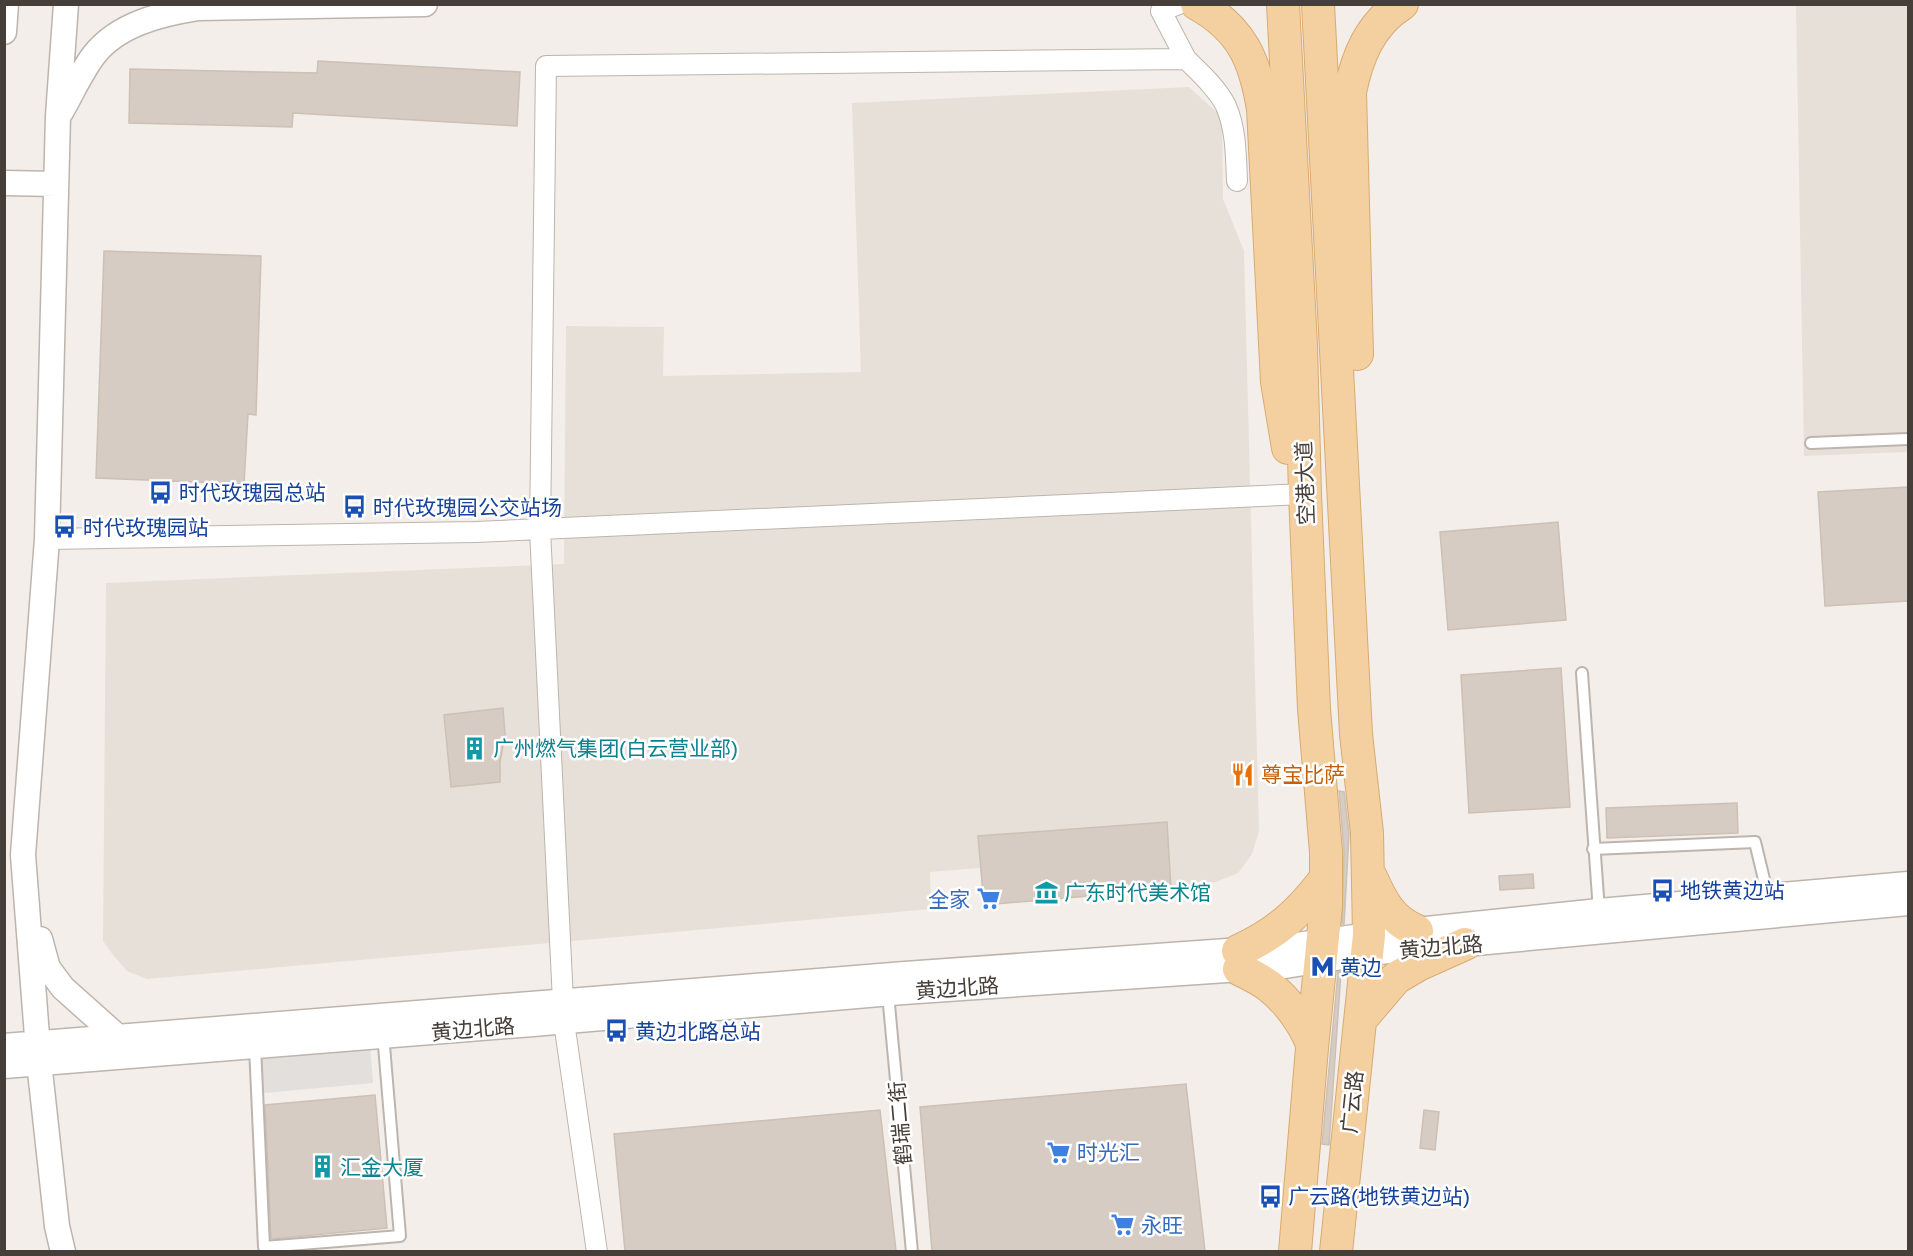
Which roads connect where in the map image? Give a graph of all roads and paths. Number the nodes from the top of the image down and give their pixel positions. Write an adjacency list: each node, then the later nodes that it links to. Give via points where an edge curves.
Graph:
1 (6, 4): 10 (street)
2 (66, 4): 12 (street)
3 (425, 4): 9 (street)
4 (1179, 4): 11 (street, via 1161,11)
5 (1197, 4): 19 (main road, via 1217,15 1239,38 1258,81 1263,108 1277,382 1287,443)
6 (1283, 4): 19 (main road, 空港大道)
7 (1318, 4): 18 (main road, 空港大道)
8 (1401, 4): 18 (main road, via 1374,30 1360,52 1350,92 1358,375 1356,419)
9 (191, 6): 12 (street, via 116,35 95,55)
10 (4, 32)
11 (1186, 59): 13 (street, via 1226,106 1235,140); 20 (street, via 546,66)
12 (58, 116): 15 (street)
13 (1237, 181)
14 (4, 183): 15 (street)
15 (56, 184): 21 (street)
16 (1908, 439): 17 (lane)
17 (1811, 443)
18 (1343, 492): 24 (main road, 空港大道)
19 (1305, 494): 20 (street); 23 (main road, 空港大道)
20 (540, 530): 21 (street); 41 (street)
21 (47, 539): 26 (street)
22 (1582, 673): 25 (lane)
23 (1319, 774): 24 (main road); 28 (main road, 空港大道)
24 (1360, 777): 27 (main road, 空港大道)
25 (1593, 849): 31 (lane, via 1755,843); 33 (lane)
26 (14, 855): 30 (street)
27 (1369, 873): 34 (main road, via 1390,913); 35 (main road, 空港大道)
28 (1326, 878): 37 (main road, 空港大道); 38 (main road, via 1288,921)
29 (1908, 884): 31 (street, 黄边北路)
30 (26, 893): 45 (street, via 48,968 76,1002); 48 (street)
31 (1768, 896): 33 (street, 黄边北路)
32 (1908, 903): 36 (street, 黄边北路)
33 (1599, 911): 34 (street, 黄边北路)
34 (1417, 931): 35 (street, 黄边北路)
35 (1368, 944): 36 (street, 黄边北路); 37 (street, 黄边北路); 42 (main road, 广云路)
36 (1465, 944): 42 (main road, via 1396,978)
37 (1322, 951): 38 (street, 黄边北路); 46 (main road, 广云路)
38 (1239, 960): 39 (street, 黄边北路); 40 (street, 黄边北路, via 905,974); 46 (main road, via 1286,1002)
39 (888, 994): 40 (street, 黄边北路); 54 (lane, 鹤瑞二街)
40 (693, 1001): 41 (street, 黄边北路)
41 (563, 1011): 43 (street, 黄边北路); 53 (street)
42 (1361, 1020): 51 (main road, 广云路)
43 (382, 1026): 44 (street, 黄边北路); 44 (lane, via 400,1236 264,1247)
44 (255, 1036): 45 (street, 黄边北路); 48 (street, 黄边北路)
45 (118, 1037): 48 (street, 黄边北路)
46 (1312, 1044): 50 (main road, 广云路)
47 (4, 1046): 48 (street, 黄边北路)
48 (38, 1053): 49 (street, 黄边北路); 52 (street)
49 (4, 1066)
50 (1307, 1106): 51 (main road); 55 (main road, 广云路)
51 (1351, 1111): 56 (main road, 广云路)
52 (63, 1251)
53 (597, 1251)
54 (912, 1251)
55 (1294, 1251)
56 (1336, 1251)

